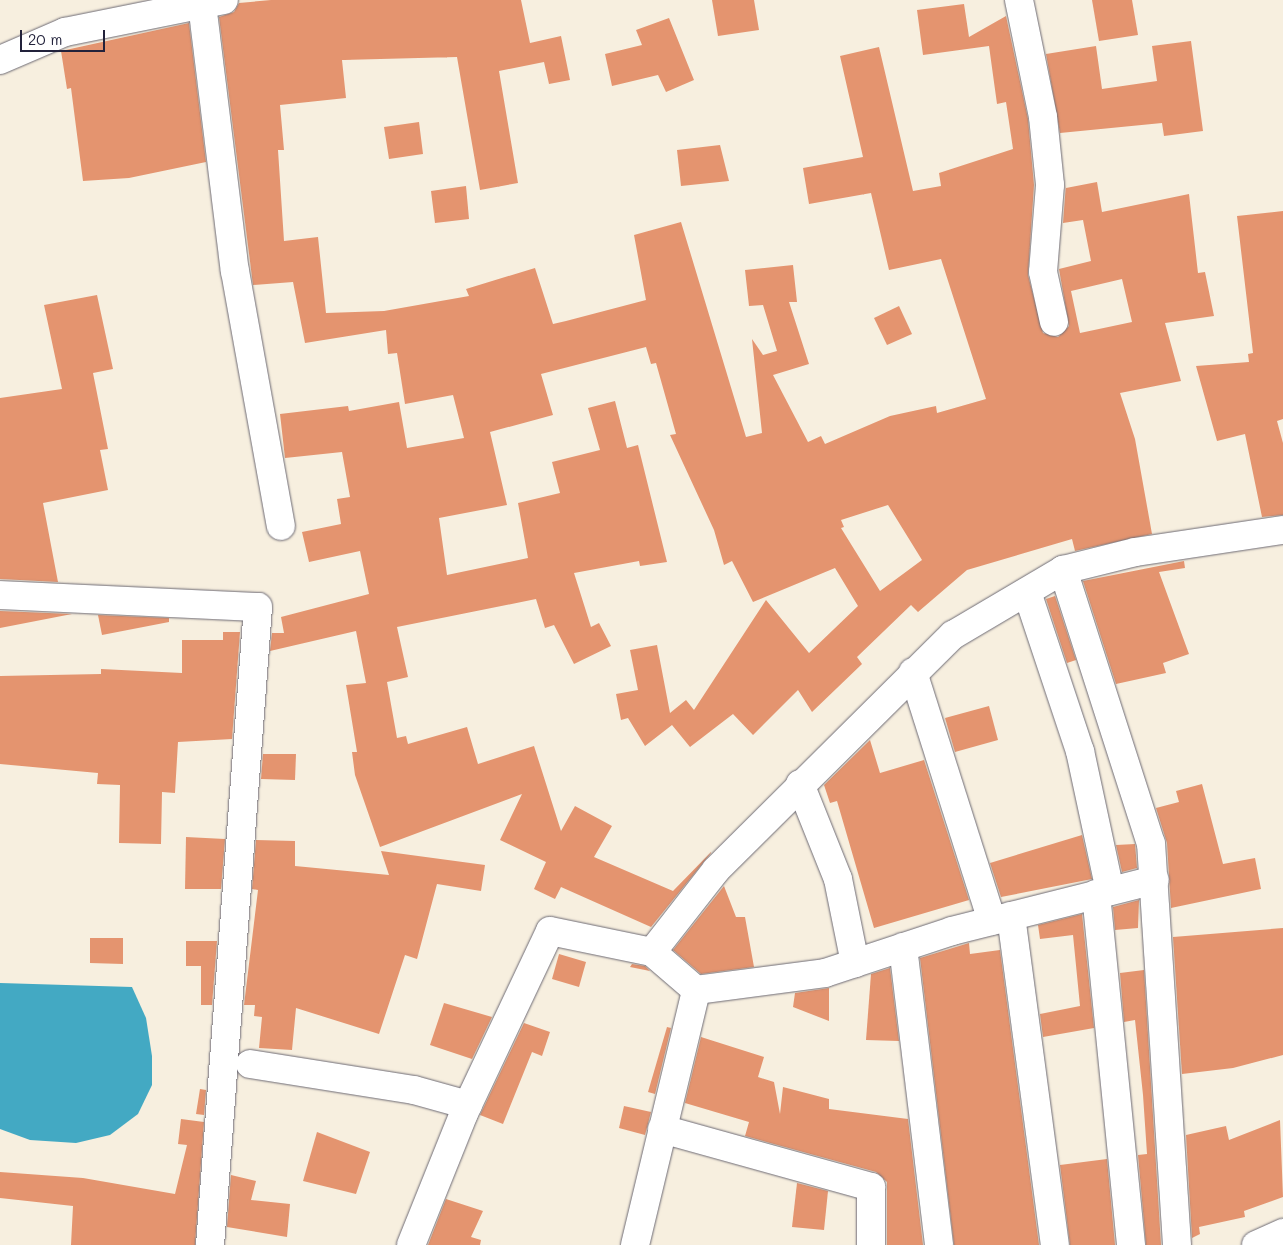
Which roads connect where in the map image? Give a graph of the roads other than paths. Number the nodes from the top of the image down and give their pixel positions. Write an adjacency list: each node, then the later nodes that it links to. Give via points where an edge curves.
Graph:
1 (1018, 0): 4 (street, via 1043,117 1050,185 1043,272)
2 (213, 2): 3 (street, via 65,32); 5 (street, via 235,272)
3 (0, 60)
4 (1054, 322)
5 (281, 526)
6 (1283, 530): 7 (street, via 1135,552)
7 (1063, 570): 8 (street); 12 (street, via 1151,844)
8 (1027, 592): 10 (street, via 953,635); 13 (street, via 1080,751)
9 (0, 594): 23 (street, via 258,607)
10 (912, 672): 11 (street); 14 (street)
11 (800, 784): 16 (street, via 716,870); 17 (street, via 838,878)
12 (1155, 880): 13 (street); 30 (street, via 1159,1017)
13 (1103, 893): 14 (street); 29 (street)
14 (1002, 918): 15 (street); 28 (street)
15 (903, 947): 17 (street); 27 (street)
16 (652, 952): 18 (street); 20 (street, via 550,931)
17 (855, 963): 18 (street, via 825,973)
18 (696, 990): 21 (street)
19 (250, 1064): 20 (street, via 414,1090)
20 (468, 1105): 24 (street)
21 (662, 1129): 25 (street); 26 (street, via 871,1187)
22 (1283, 1233): 31 (street)
23 (210, 1245)
24 (411, 1245)
25 (635, 1245)
26 (871, 1245)
27 (939, 1245)
28 (1055, 1245)
29 (1131, 1245)
30 (1177, 1245)
31 (1256, 1245)

